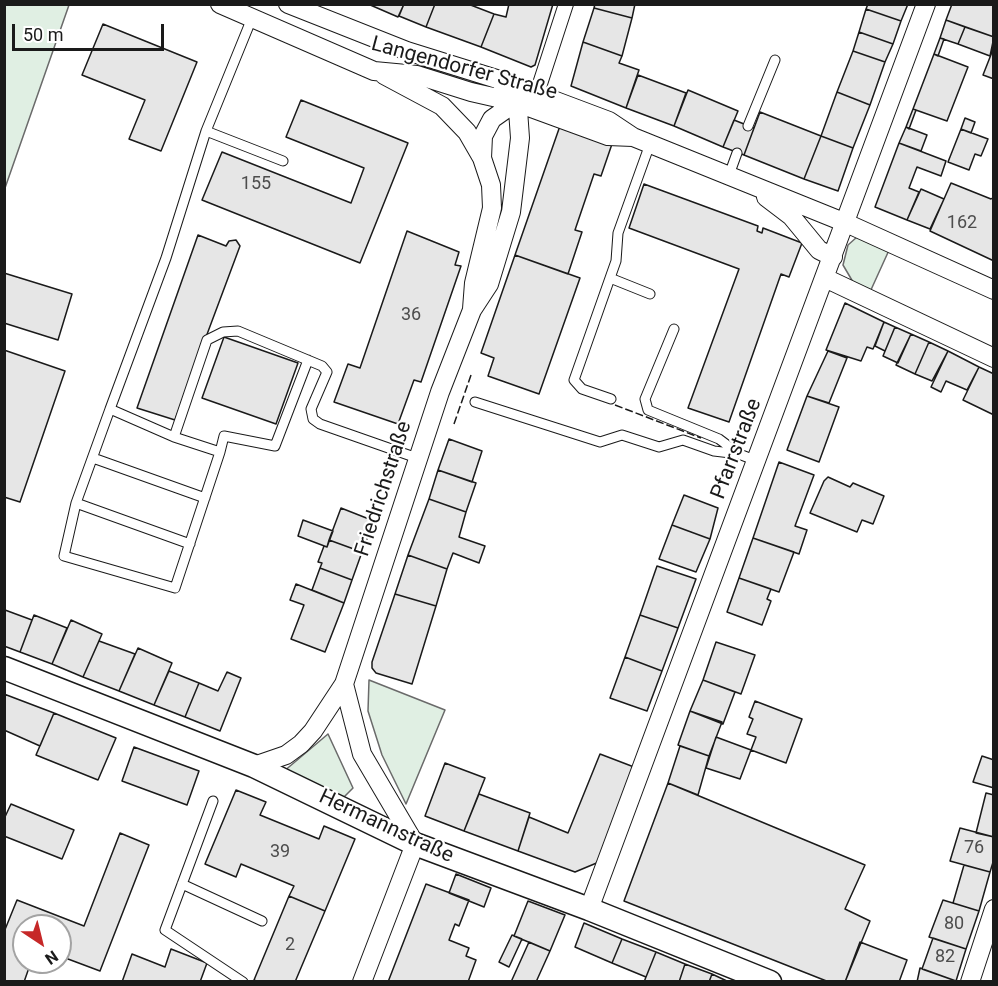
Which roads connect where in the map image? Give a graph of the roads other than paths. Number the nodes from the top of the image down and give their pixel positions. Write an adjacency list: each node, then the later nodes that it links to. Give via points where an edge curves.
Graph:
1 (220, 4): 5 (street, Langendorfer Straße)
2 (288, 4): 8 (street, Langendorfer Straße, via 407,51)
3 (566, 4): 9 (street)
4 (926, 4): 22 (street, Pfarrstraße)
5 (252, 18): 7 (street, Langendorfer Straße); 13 (lane)
6 (775, 60): 12 (lane)
7 (374, 70): 10 (street, Langendorfer Straße, via 409,73); 18 (street, Friedrichstraße, via 442,106 467,132)
8 (500, 80): 9 (street, Langendorfer Straße); 10 (street, Friedrichstraße)
9 (537, 93): 10 (street, Friedrichstraße); 14 (street, Langendorfer Straße, via 609,121)
10 (515, 102): 11 (street, Langendorfer Straße); 15 (street, Friedrichstraße); 18 (street, Friedrichstraße, via 498,113 486,129)
11 (545, 112): 14 (street, Langendorfer Straße, via 608,135); 15 (street)
12 (748, 126)
13 (206, 131): 19 (lane); 34 (lane, via 166,258)
14 (633, 137): 16 (street, Langendorfer Straße)
15 (520, 138): 28 (street, Friedrichstraße, via 511,212 489,284)
16 (650, 144): 20 (street, Langendorfer Straße); 24 (lane, via 618,233)
17 (738, 153): 20 (lane)
18 (482, 158): 28 (street, Friedrichstraße, via 492,208 474,283)
19 (283, 161)
20 (729, 175): 21 (street, Langendorfer Straße)
21 (747, 182): 22 (street, Langendorfer Straße); 23 (street, Langendorfer Straße, via 791,216 819,250)
22 (846, 223): 23 (street, Pfarrstraße); 26 (street, Langendorfer Straße)
23 (833, 257): 25 (street, Pfarrstraße)
24 (610, 278): 27 (lane); 32 (lane, via 574,380 582,389)
25 (825, 278): 30 (street); 40 (street, Pfarrstraße)
26 (993, 290)
27 (650, 294)
28 (472, 310): 39 (street, Friedrichstraße)
29 (674, 329): 37 (lane, via 645,399 648,410 719,439)
30 (993, 358)
31 (308, 360): 35 (lane, via 237,331 223,332 207,340); 36 (lane, via 275,446 224,436); 39 (lane, via 327,372 311,409 313,419)
32 (611, 399)
33 (475, 402): 37 (lane, via 600,442 622,435 659,447 683,440 725,454)
34 (110, 409): 35 (lane); 38 (lane)
35 (174, 437): 36 (lane)
36 (220, 452): 41 (lane)
37 (739, 454): 40 (lane)
38 (93, 458): 41 (lane); 42 (lane)
39 (417, 458): 45 (street, Friedrichstraße)
40 (757, 461): 50 (street, Pfarrstraße)
41 (205, 498): 43 (lane)
42 (76, 503): 43 (lane); 43 (lane, via 64,556 175,588)
43 (190, 544)
44 (4, 668): 46 (street, Hermannstraße)
45 (344, 684): 46 (street, Friedrichstraße, via 301,744 286,755); 48 (street, via 362,754)
46 (254, 766): 48 (street, Hermannstraße)
47 (213, 801): 49 (lane)
48 (416, 844): 50 (street, Hermannstraße); 54 (street)
49 (182, 884): 52 (lane); 53 (lane, via 165,930)
50 (589, 909): 55 (street, Hermannstraße)
51 (993, 909): 56 (street)
52 (262, 921)
53 (243, 981)
54 (362, 981)
55 (770, 981)
56 (970, 981)

